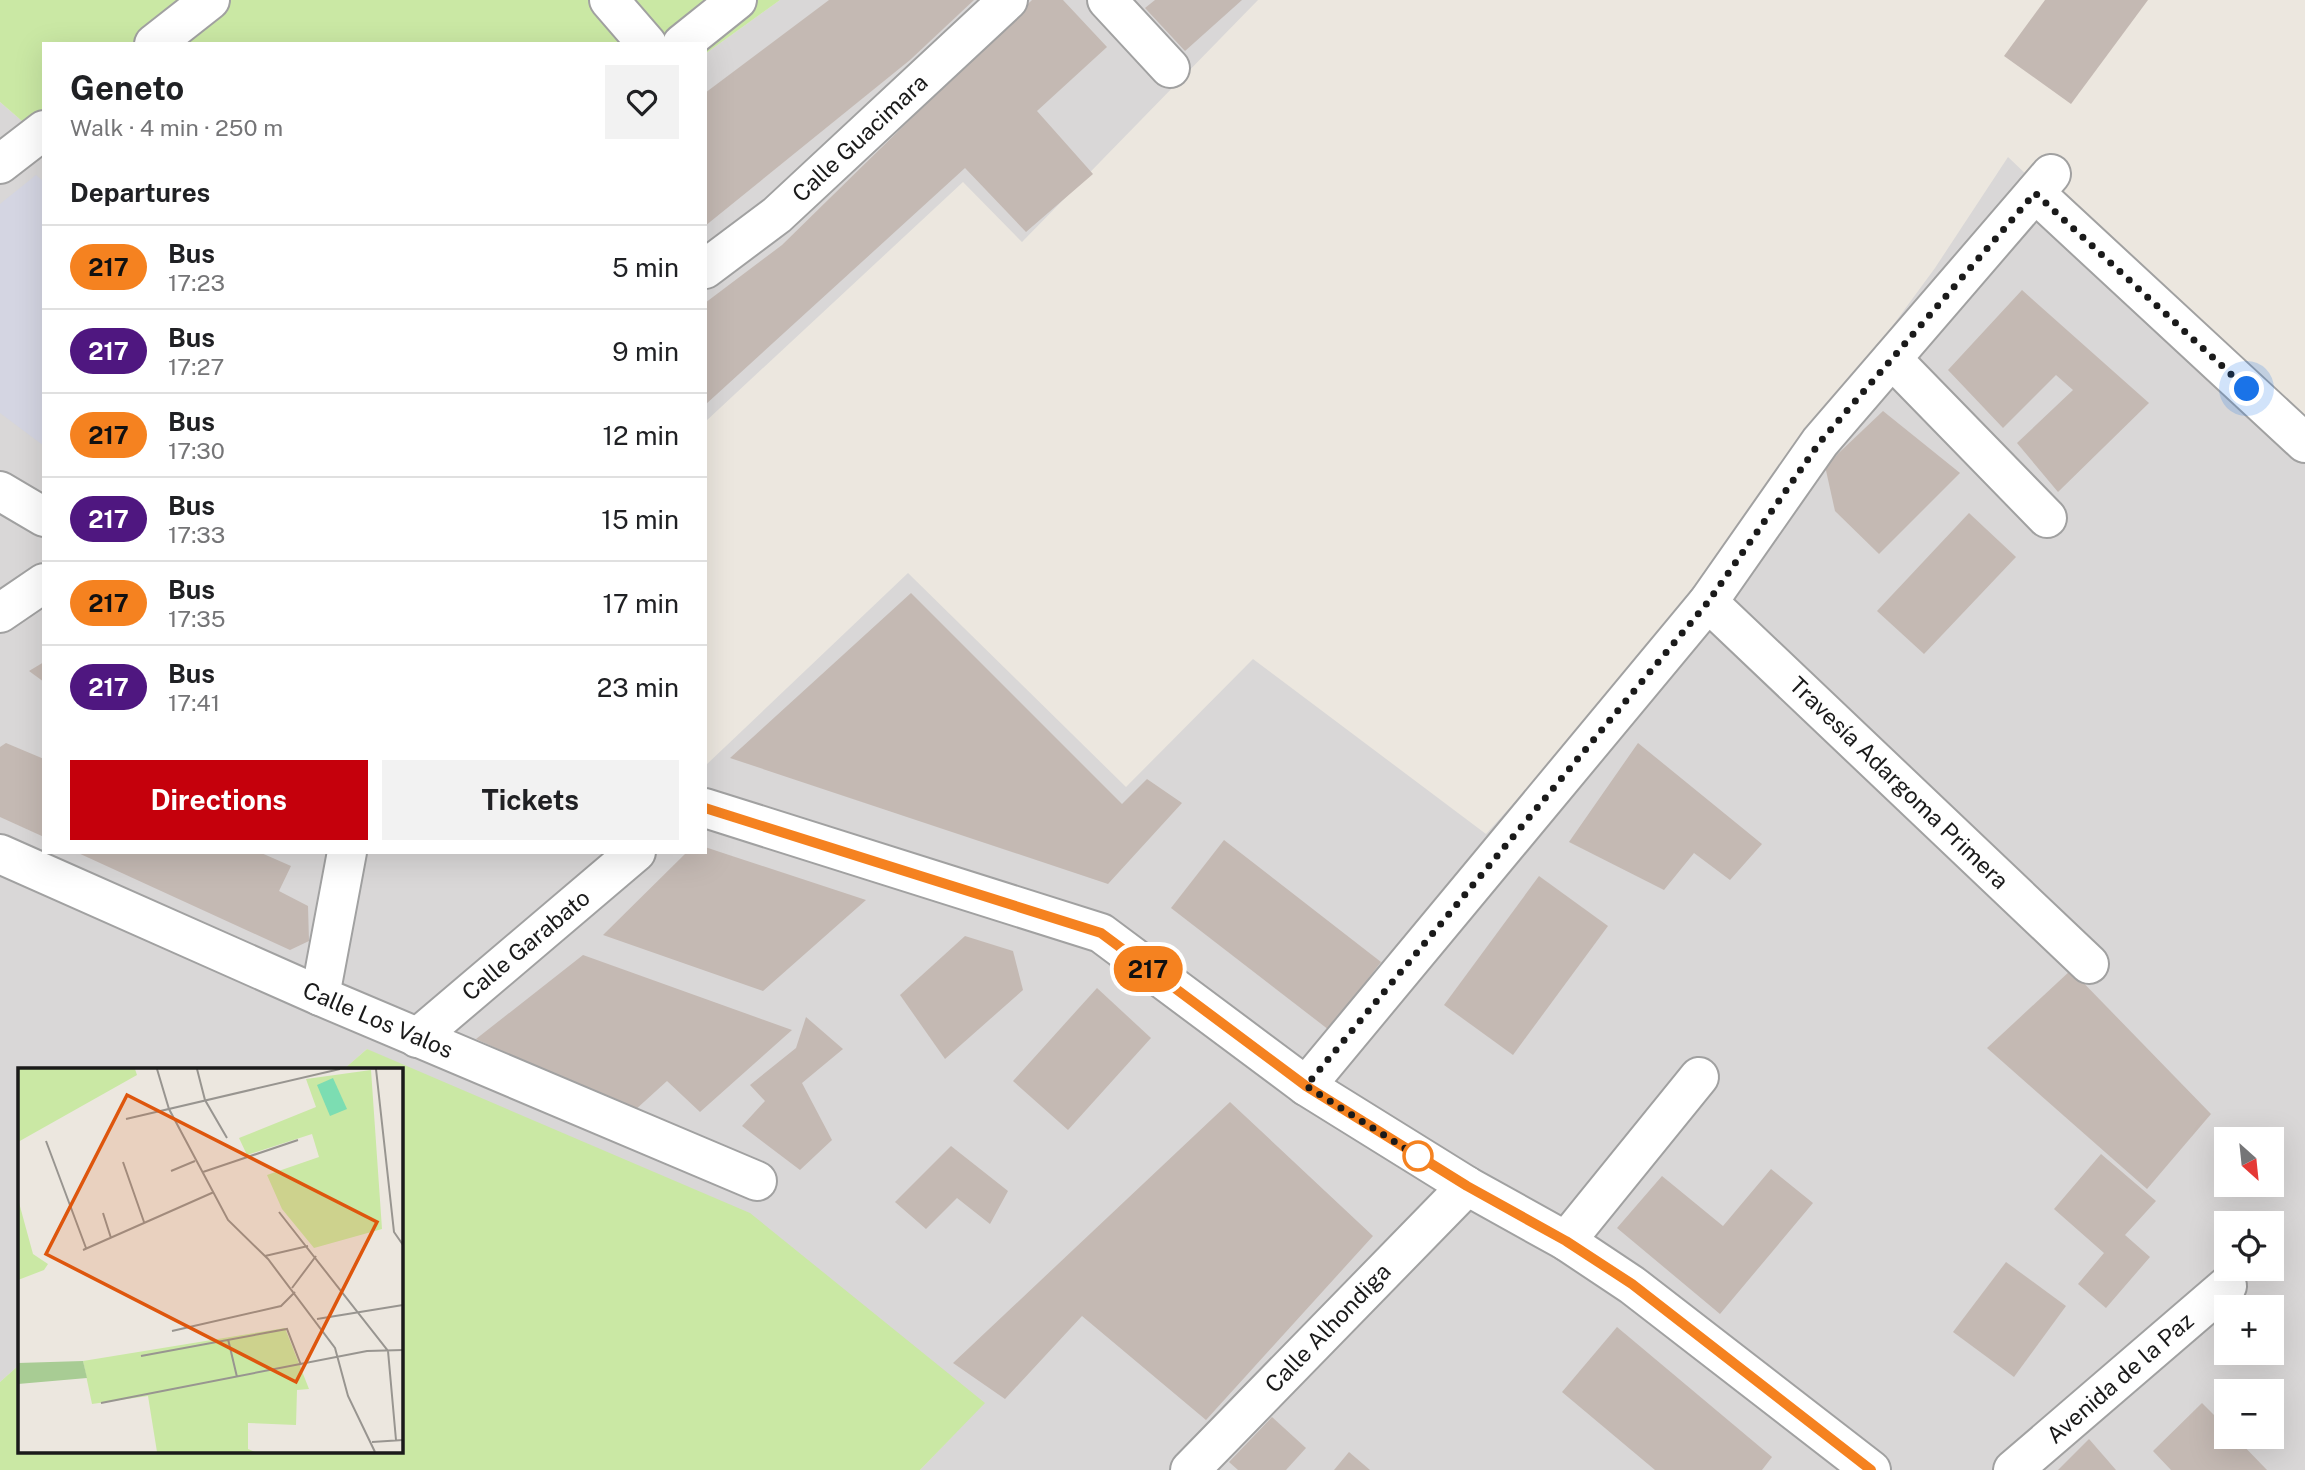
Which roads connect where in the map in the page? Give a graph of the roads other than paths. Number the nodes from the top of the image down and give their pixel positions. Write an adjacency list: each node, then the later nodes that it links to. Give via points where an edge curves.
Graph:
1 (210, 0): 6 (street)
2 (609, 0): 7 (street)
3 (737, 0): 8 (street)
4 (1008, 0): 10 (street, Calle Guacimara, via 778,215)
5 (1107, 0): 9 (street)
6 (157, 42)
7 (646, 42)
8 (684, 42)
9 (1170, 68)
10 (707, 268)
11 (1892, 359): 12 (street, via 2043,183); 15 (street); 17 (street, via 1820,442)
12 (2305, 443)
13 (0, 491): 14 (street)
14 (42, 516)
15 (2047, 518)
16 (42, 584): 18 (street)
17 (1708, 602): 23 (street, Travesía Adargoma Primera); 27 (street)
18 (0, 613)
19 (707, 809): 27 (street, via 1101,933)
20 (0, 854): 24 (street, Calle Los Valos)
21 (347, 854): 24 (street)
22 (634, 854): 25 (street, Calle Garabato)
23 (2089, 964)
24 (320, 996): 25 (street, Calle Los Valos)
25 (417, 1038): 28 (street, Calle Los Valos)
26 (1699, 1077): 30 (street)
27 (1306, 1086): 29 (street)
28 (757, 1181)
29 (1467, 1186): 30 (street); 32 (street, Calle Alhondiga)
30 (1566, 1241): 33 (street, via 1632,1284)
31 (2227, 1286): 34 (street, Avenida de la Paz)
32 (1190, 1470)
33 (1871, 1470)
34 (2013, 1470)

